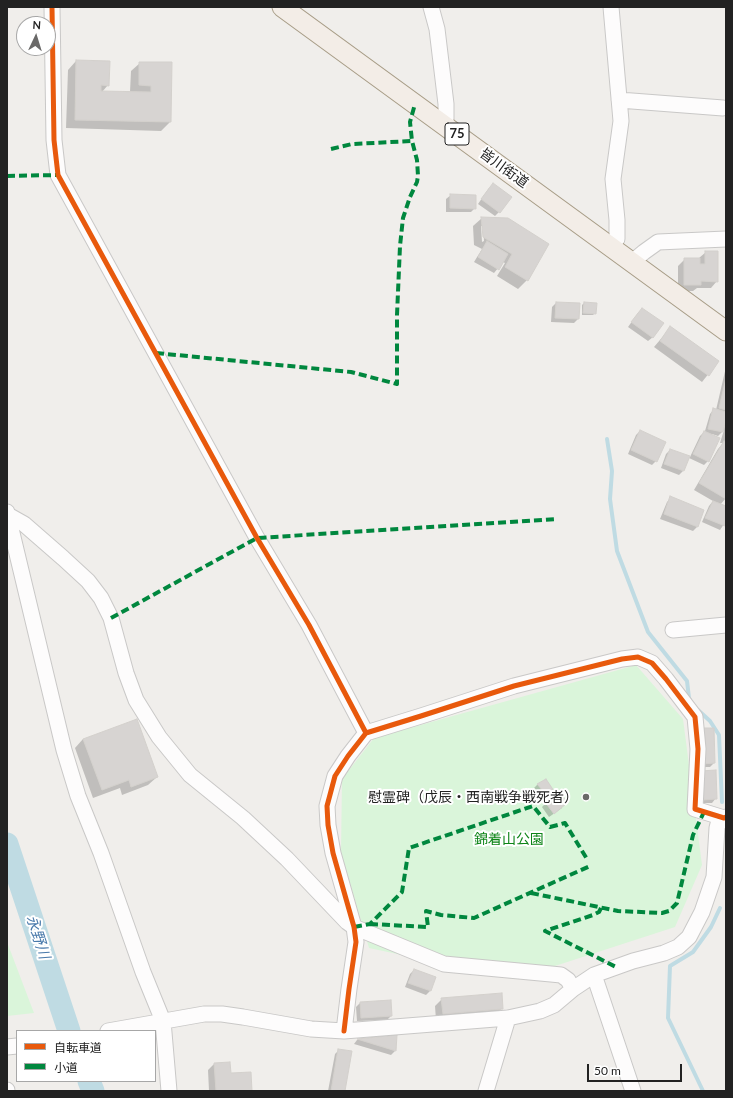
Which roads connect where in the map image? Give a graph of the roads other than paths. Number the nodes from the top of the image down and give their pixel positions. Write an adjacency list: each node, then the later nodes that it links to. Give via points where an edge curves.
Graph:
1 (52, 7): 15 (street, via 54,140 58,176 257,538 309,625)
2 (282, 7): 7 (main road, 皆川街道 / 75)
3 (431, 7): 7 (street, via 437,29 446,104)
4 (611, 7): 5 (street)
5 (619, 100): 6 (street); 9 (street, via 621,121 613,179 617,239)
6 (723, 108)
7 (446, 126): 9 (main road, 皆川街道 / 75)
8 (726, 239): 10 (street, via 658,242)
9 (610, 246): 10 (main road, 皆川街道 / 75)
10 (632, 262): 11 (main road, 皆川街道 / 75)
11 (726, 331)
12 (8, 514): 17 (street, via 24,524 63,558 102,598 111,618 136,700 159,737 190,775 243,818 347,922); 21 (street, via 78,796 101,853 142,972)
13 (726, 625): 14 (street)
14 (673, 630)
15 (366, 733): 16 (street, via 514,686 638,656 652,663 695,717 698,749 695,809); 17 (street, via 335,776 327,806 333,853)
16 (725, 817): 18 (street, via 717,828 714,878 702,912 689,937 678,947 664,953 633,961)
17 (354, 926): 19 (street, via 444,964 551,974 568,980); 23 (street, via 356,942)
18 (594, 976): 19 (street); 26 (street)
19 (573, 989): 20 (street, via 554,1005 540,1012)
20 (508, 1018): 23 (street); 25 (street)
21 (163, 1021): 22 (street); 23 (street, via 204,1014 222,1014 311,1029); 24 (street)
22 (114, 1030)
23 (344, 1031)
24 (169, 1091)
25 (486, 1091)
26 (633, 1091)

